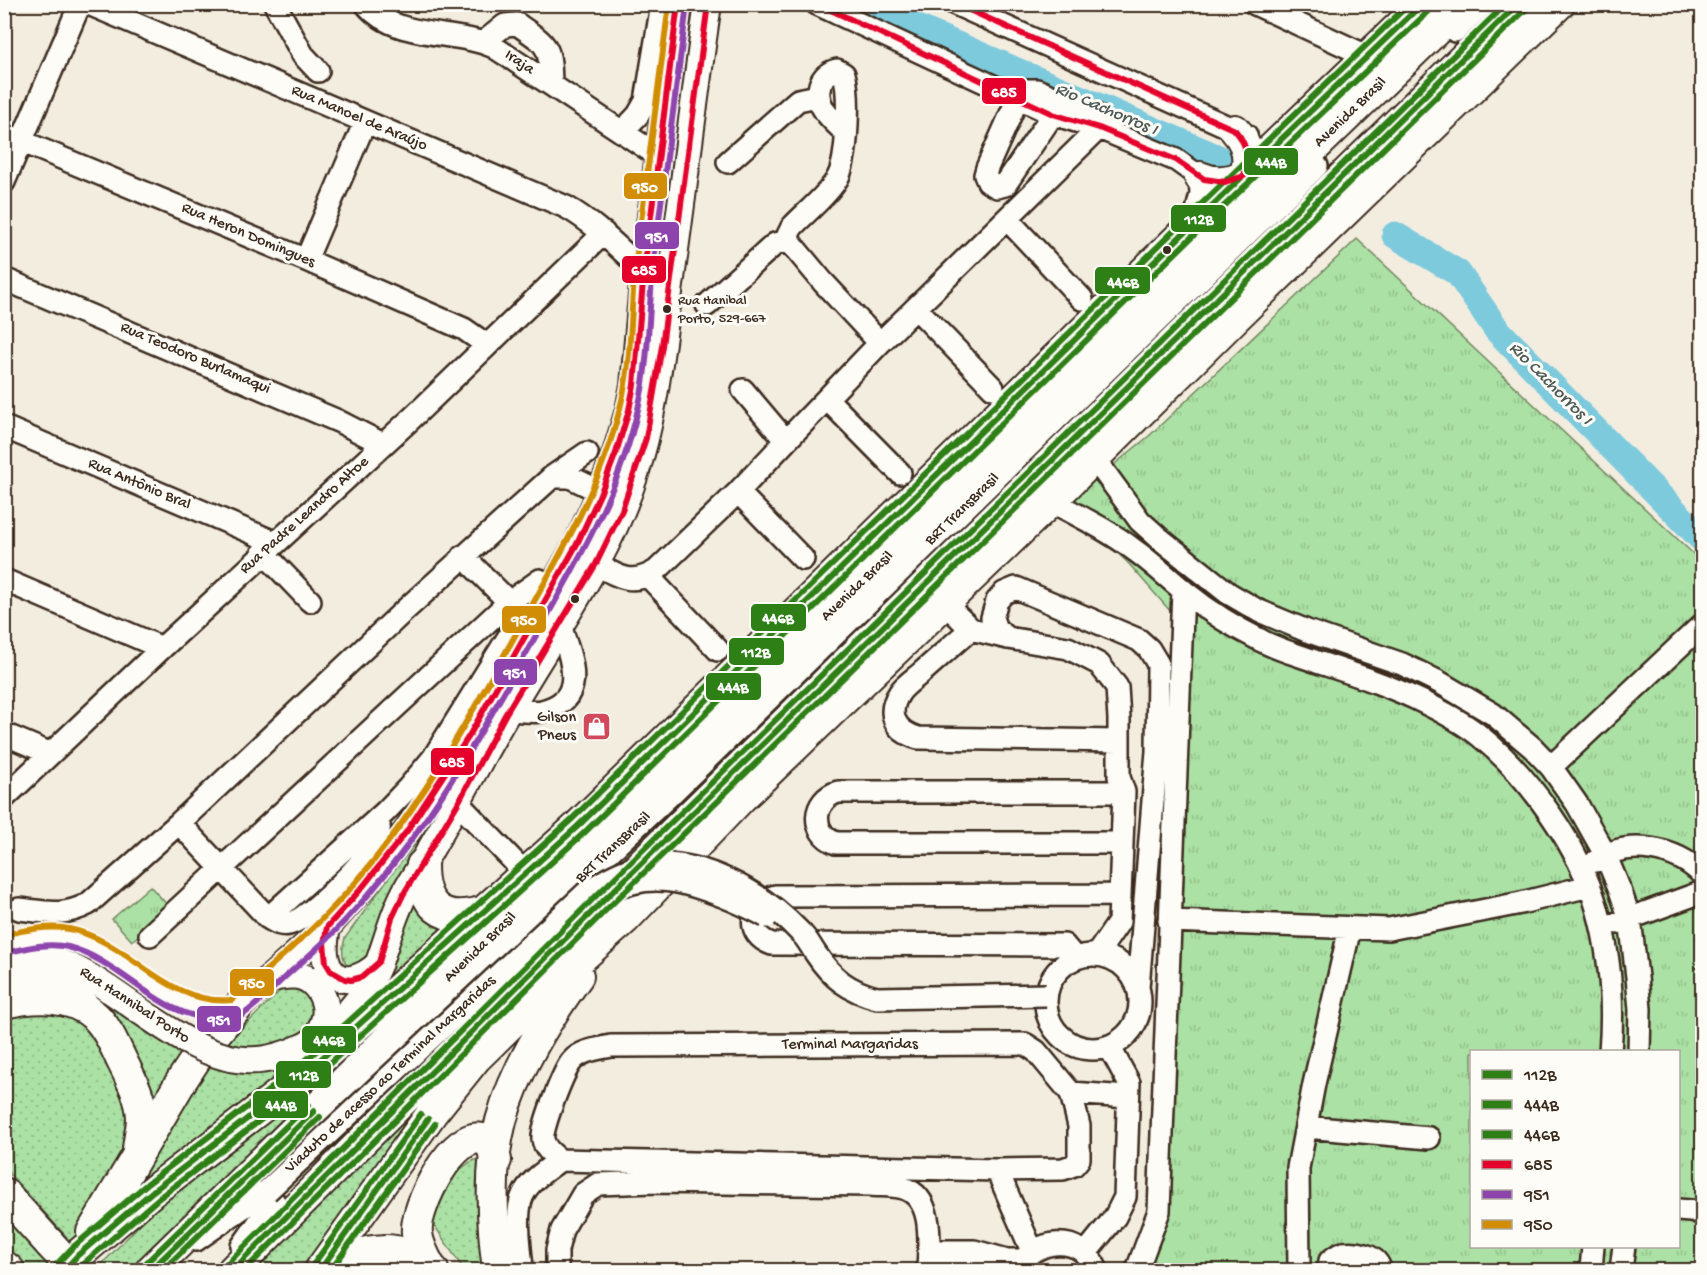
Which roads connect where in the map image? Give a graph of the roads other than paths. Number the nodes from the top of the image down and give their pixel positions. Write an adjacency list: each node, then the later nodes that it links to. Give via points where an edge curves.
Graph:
1 (80, 4): 31 (street)
2 (89, 4): 25 (street, Rua Manoel de Araújo)
3 (275, 4): 20 (street, via 303,55)
4 (366, 4): 18 (street, Iraja, via 388,22)
5 (663, 4): 28 (street, via 646,101)
6 (678, 4): 33 (main road)
7 (708, 4): 42 (main road, Rua Hannibal Porto)
8 (818, 4): 23 (street)
9 (955, 4): 27 (street)
10 (1255, 4): 19 (street)
11 (1423, 4): 19 (highway, Avenida Brasil)
12 (1463, 4): 100 (highway, Avenida Brasil)
13 (1483, 4): 146 (street, BRT TransBrasil, via 670,795 321,1123)
14 (1502, 4): 106 (street, BRT TransBrasil, via 690,797)
15 (1520, 4): 30 (highway)
16 (1540, 4): 30 (highway)
17 (1559, 4): 59 (highway)
18 (484, 42): 21 (street, Iraja); 21 (street, via 505,25 517,24 547,48)
19 (1369, 57): 32 (highway, Avenida Brasil)
20 (318, 71)
21 (551, 84): 28 (street, Iraja)
22 (818, 96): 29 (street, via 826,115); 29 (street, via 828,72 837,70 844,74); 34 (street, via 798,100)
23 (1018, 98): 24 (street); 24 (street, via 987,168 992,185 1005,185 1011,179); 36 (street, via 1032,89 1069,103 1185,157 1195,163)
24 (1053, 114): 26 (street)
25 (365, 122): 40 (street, Rua Manoel de Araújo, via 549,199); 43 (street)
26 (1099, 128): 36 (street, via 1176,160); 38 (street)
27 (1235, 130): 32 (street); 35 (highway, via 1248,153)
28 (622, 132): 33 (street, Iraja)
29 (845, 132): 41 (street, via 844,159 838,176 792,227)
30 (1383, 137): 82 (highway)
31 (13, 138): 37 (street); 43 (street, Rua Heron Domingues)
32 (1273, 148): 35 (highway, Avenida Brasil)
33 (657, 155): 44 (main road)
34 (728, 162)
35 (1244, 176): 36 (highway, via 1225,182); 39 (highway, Avenida Brasil)
36 (1204, 179): 39 (street)
37 (4, 182)
38 (1007, 219): 47 (street); 49 (street)
39 (1193, 224): 90 (highway, Avenida Brasil)
40 (604, 233): 44 (street, Rua Manoel de Araújo); 51 (street, Rua Padre Leandro Altoe)
41 (788, 240): 48 (street, via 775,244); 50 (street)
42 (674, 256): 44 (street); 46 (main road, Rua Hannibal Porto)
43 (306, 260): 51 (street, Rua Heron Domingues, via 464,329)
44 (645, 261): 46 (street, Rua Manoel de Araújo); 62 (main road, via 629,411)
45 (4, 279): 57 (street, Rua Teodoro Burlamaqui, via 338,421)
46 (670, 287): 68 (main road, Rua Hannibal Porto, via 646,438 622,510)
47 (1082, 299)
48 (707, 306)
49 (916, 308): 50 (street); 52 (street)
50 (880, 343): 54 (street)
51 (487, 345): 57 (street, Rua Padre Leandro Altoe)
52 (993, 388)
53 (743, 390): 56 (street)
54 (827, 399): 56 (street); 60 (street)
55 (4, 427): 65 (street, Rua Antônio Bral)
56 (786, 441): 63 (street)
57 (383, 444): 65 (street, Rua Padre Leandro Altoe)
58 (587, 453): 61 (street)
59 (1094, 458): 64 (highway); 89 (street, via 1140,521 1228,593 1306,631 1402,664 1439,682 1493,714)
60 (900, 473)
61 (552, 477): 62 (street, via 570,477); 66 (street)
62 (601, 492): 85 (main road, via 577,544)
63 (738, 492): 67 (street); 69 (street)
64 (1051, 501): 72 (street, via 1130,547); 75 (highway)
65 (269, 547): 73 (street); 80 (street, Rua Padre Leandro Altoe)
66 (463, 556): 74 (street); 94 (street)
67 (803, 560)
68 (596, 564): 69 (street, via 623,578); 76 (main road, Rua Hannibal Porto)
69 (648, 576): 81 (street)
70 (4, 580): 80 (street)
71 (540, 580): 74 (street)
72 (1183, 590): 102 (street, via 1264,642 1392,688 1481,736 1540,799); 109 (street)
73 (310, 601)
74 (509, 602): 98 (street); 98 (street, via 516,615 514,628 433,758 378,818 268,918)
75 (944, 603): 78 (street); 88 (highway)
76 (560, 625): 83 (main road, Rua Hannibal Porto); 83 (street, via 573,669 573,688 560,704 540,711)
77 (1702, 625): 89 (street)
78 (971, 629): 79 (street); 86 (street, via 901,690 892,708 901,730 918,738)
79 (1008, 638): 86 (street, via 1068,648 1099,664 1117,687); 123 (street, via 996,629 992,618 997,601 1016,588 1140,640 1158,664 1157,751)
80 (162, 648): 87 (street, Rua Padre Leandro Altoe)
81 (718, 651)
82 (846, 662): 88 (highway); 106 (highway)
83 (508, 710): 93 (main road, Rua Hannibal Porto)
84 (4, 734): 87 (street)
85 (469, 736): 93 (main road, via 442,785 444,792); 110 (main road, via 407,831)
86 (1119, 741): 91 (street, via 1119,777)
87 (49, 753): 92 (street, Rua Padre Leandro Altoe)
88 (788, 753): 106 (highway)
89 (1551, 767): 96 (street)
90 (612, 792): 99 (highway, Avenida Brasil); 100 (highway)
91 (1124, 792): 95 (street); 95 (street, via 838,792 822,800 817,816 828,840 836,843)
92 (4, 798)
93 (458, 803): 97 (main road, Rua Hannibal Porto); 99 (street)
94 (178, 823): 98 (street); 105 (street, via 88,904 64,913)
95 (1122, 843): 104 (street)
96 (1605, 854): 101 (street, via 1655,849 1677,855); 102 (street); 108 (street)
97 (422, 865): 107 (highway, via 425,892 438,910 460,916); 118 (main road, Rua Hannibal Porto, via 392,918)
98 (223, 868): 113 (street)
99 (525, 873): 107 (highway, Avenida Brasil)
100 (558, 873): 146 (highway, Avenida Brasil)
101 (1702, 874)
102 (1586, 879): 111 (street, via 1521,903 1389,929); 112 (street)
103 (1702, 892): 108 (street)
104 (1120, 895): 115 (street, via 1119,922); 116 (street, via 775,896 766,898 753,921 756,935 772,944 1064,945)
105 (19, 909)
106 (614, 910): 137 (highway, via 523,1064 501,1122); 158 (highway); 159 (highway, via 544,991 476,1058)
107 (481, 912): 151 (highway, Avenida Brasil, via 300,1078 153,1191)
108 (1630, 918): 112 (street); 131 (street, via 1640,1009)
109 (1169, 921): 111 (street); 165 (street, via 1159,1211)
110 (327, 927): 118 (main road, via 326,963 339,977 362,977); 120 (main road)
111 (1350, 928): 134 (street)
112 (1602, 928): 130 (street, via 1611,992)
113 (150, 936)
114 (4, 944): 126 (street, via 47,937 82,942 119,960 186,1004 204,1009)
115 (1097, 954): 116 (street); 123 (street, via 1123,965)
116 (1075, 958): 124 (street, via 1051,980)
117 (4, 962): 119 (main road, Rua Hannibal Porto, via 49,959)
118 (379, 962): 128 (main road, Rua Hannibal Porto, via 370,983 345,1017)
119 (86, 974): 121 (street); 128 (main road, Rua Hannibal Porto, bridge, via 197,1047 222,1056 265,1059)
120 (270, 978): 126 (main road); 128 (main road, via 298,976 318,987 326,1011)
121 (42, 979): 122 (street); 127 (street, via 76,989)
122 (4, 983)
123 (1138, 987): 129 (street, via 1138,1016 1131,1029)
124 (1046, 1000): 129 (street, via 1049,1020 1067,1041 1087,1048); 141 (street, Viaduto de acesso ao Terminal Margaridas, bridge, via 877,998 862,994 834,978 803,934 752,893 697,869 675,864 639,866 587,892)
125 (4, 1003): 127 (highway, via 52,998 82,1007)
126 (236, 1009): 136 (highway, via 189,1068)
127 (96, 1017): 136 (highway, via 116,1046 139,1098 142,1118)
128 (312, 1042)
129 (1109, 1046): 133 (street, via 1129,1083)
130 (1610, 1050)
131 (1639, 1050)
132 (1071, 1093): 133 (street); 138 (street, Terminal Margaridas, via 1036,1051 1025,1044 611,1046 586,1052 572,1061 564,1075 543,1130 550,1153); 139 (street, Terminal Margaridas, via 1079,1126 1079,1159 1074,1165 1063,1169)
133 (1128, 1097): 150 (street, via 1125,1197)
134 (1306, 1128): 135 (street); 166 (street, via 1298,1168)
135 (1429, 1138)
136 (136, 1160): 151 (highway)
137 (496, 1160): 154 (highway, via 491,1145 476,1139 465,1142 445,1161 418,1216 416,1232); 161 (highway, via 493,1208)
138 (560, 1160): 139 (street, Terminal Margaridas); 162 (street, via 532,1182 519,1205)
139 (998, 1170): 149 (street)
140 (4, 1193): 145 (highway)
141 (271, 1196): 156 (street); 157 (street)
142 (4, 1204): 145 (highway)
143 (1680, 1210): 144 (street)
144 (1702, 1212)
145 (30, 1222): 151 (highway, bridge)
146 (197, 1226): 156 (highway, Avenida Brasil)
147 (1593, 1248): 169 (street)
148 (1624, 1248): 170 (street)
149 (1023, 1261): 150 (street, via 1044,1245 1059,1244 1074,1247); 152 (street, via 974,1251)
150 (1091, 1262)
151 (72, 1265)
152 (928, 1265): 163 (street, via 926,1212 920,1198 904,1188 700,1182 598,1184 583,1194 562,1230); 164 (street)
153 (4, 1266): 155 (highway)
154 (431, 1269): 160 (highway, via 414,1256 377,1249 355,1256)
155 (9, 1270)
156 (151, 1270)
157 (225, 1270)
158 (233, 1270)
159 (321, 1270)
160 (333, 1270)
161 (498, 1270)
162 (522, 1270)
163 (557, 1270)
164 (989, 1270)
165 (1137, 1270)
166 (1299, 1270)
167 (1329, 1270): 168 (street, via 1330,1261 1344,1253 1375,1259)
168 (1380, 1270)
169 (1590, 1270)
170 (1622, 1270)

